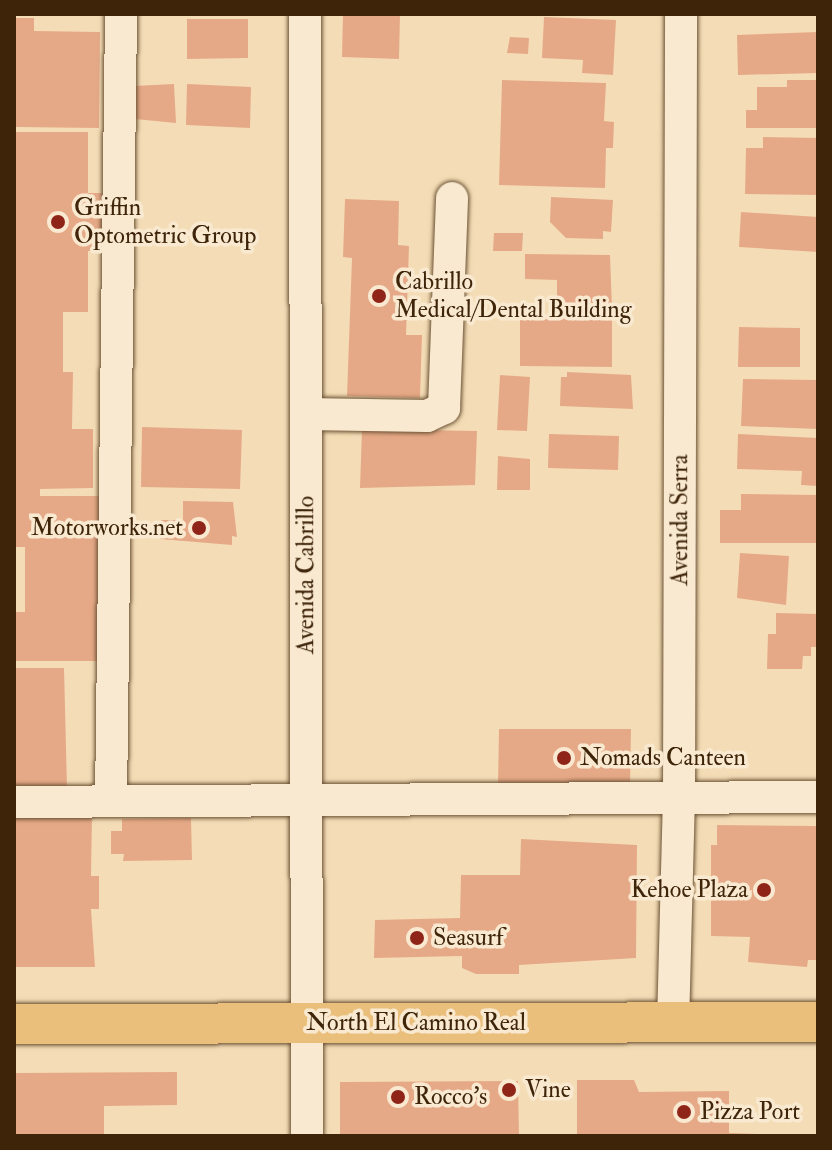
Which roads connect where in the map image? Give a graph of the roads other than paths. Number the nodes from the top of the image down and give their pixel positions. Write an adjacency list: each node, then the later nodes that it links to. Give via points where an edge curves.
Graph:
1 (121, 14): 8 (street)
2 (305, 14): 5 (street, Avenida Cabrillo)
3 (681, 14): 10 (street, Avenida Serra)
4 (452, 198): 5 (street, via 444,408 427,416)
5 (306, 414): 7 (street, Avenida Cabrillo)
6 (818, 797): 10 (street)
7 (307, 800): 8 (street); 10 (street); 11 (street, Avenida Cabrillo)
8 (111, 801): 9 (street)
9 (14, 802)
10 (679, 802): 14 (street, Avenida Serra)
11 (308, 1022): 13 (main road, North El Camino Real); 14 (main road, North El Camino Real); 15 (street, Avenida Cabrillo)
12 (818, 1022): 14 (main road, North El Camino Real)
13 (14, 1024)
14 (673, 1025)
15 (298, 1133)

